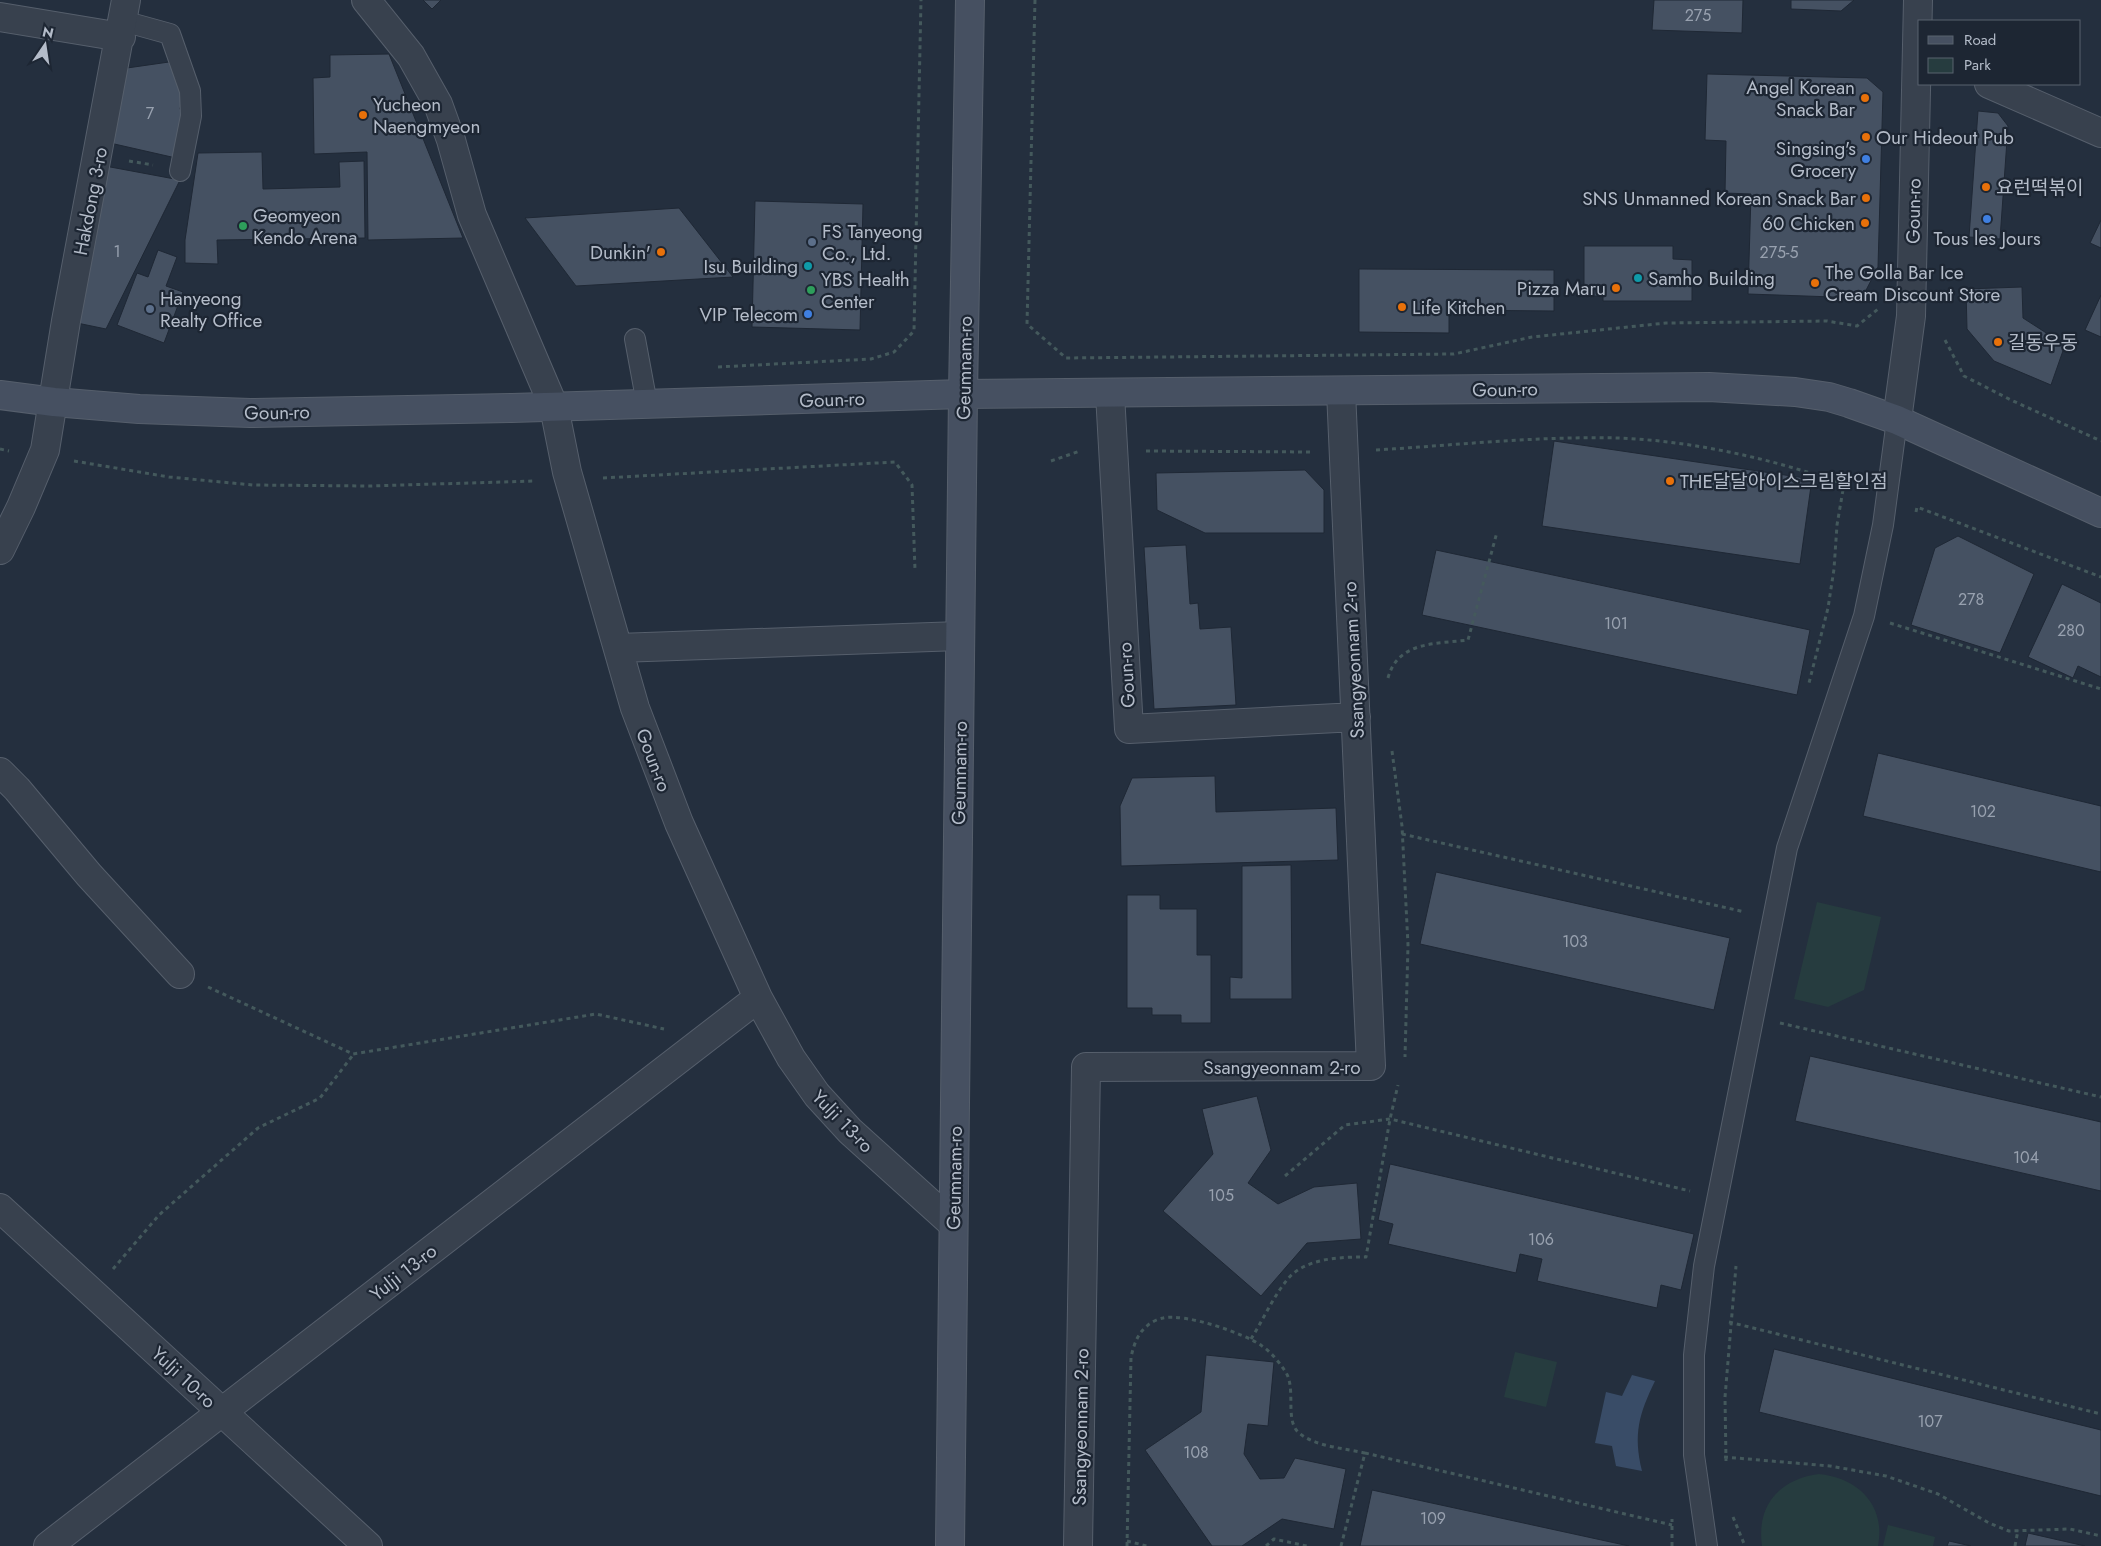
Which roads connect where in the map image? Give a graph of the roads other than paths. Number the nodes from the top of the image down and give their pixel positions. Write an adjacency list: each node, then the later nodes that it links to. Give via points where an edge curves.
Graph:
1 (366, 0): 17 (street, Goun-ro, via 411,56 438,104 472,216)
2 (970, 0): 12 (street, Geumnam-ro)
3 (1918, 0): 6 (street, Goun-ro)
4 (0, 16): 5 (street)
5 (123, 19): 9 (lane, via 170,34 190,91 191,116); 15 (street, Hakdong 3-ro, via 66,321)
6 (1918, 53): 18 (street, Goun-ro, via 1910,316)
7 (1991, 85): 8 (street)
8 (2101, 133)
9 (180, 171)
10 (635, 339): 16 (lane)
11 (1341, 391): 13 (street, Goun-ro); 18 (street, Goun-ro, via 1699,387 1769,390 1835,398); 23 (street, Ssangyeonnam 2-ro)
12 (963, 394): 13 (street, Goun-ro); 16 (street, Goun-ro); 21 (street, Geumnam-ro)
13 (1110, 394): 23 (street, Goun-ro, via 1130,729)
14 (0, 395): 15 (street, Goun-ro)
15 (54, 402): 17 (street, Goun-ro, via 250,413); 20 (street, Hakdong 3-ro, via 45,450)
16 (647, 404): 17 (street, Goun-ro)
17 (554, 407): 22 (street, Goun-ro, via 567,472)
18 (1897, 420): 19 (street, Goun-ro); 35 (lane, via 1883,525 1864,616 1787,848 1713,1216 1697,1314 1694,1355 1694,1455)
19 (2101, 513)
20 (0, 550)
21 (960, 636): 22 (street); 29 (street, Geumnam-ro)
22 (618, 648): 25 (street, Goun-ro, via 634,708)
23 (1356, 717): 34 (street, Ssangyeonnam 2-ro, via 1371,1066 1086,1067)
24 (0, 772): 26 (street)
25 (679, 823): 27 (street, Yulji 13-ro)
26 (180, 974)
27 (758, 998): 29 (street, Yulji 13-ro, via 791,1058 817,1095 850,1131); 30 (street, Yulji 13-ro)
28 (3, 1216): 30 (street, Yulji 10-ro, via 93,1293)
29 (953, 1224): 33 (street, Geumnam-ro)
30 (222, 1412): 31 (street, Yulji 13-ro); 32 (street, Yulji 10-ro)
31 (48, 1546)
32 (368, 1546)
33 (950, 1546)
34 (1078, 1546)
35 (1707, 1546)

